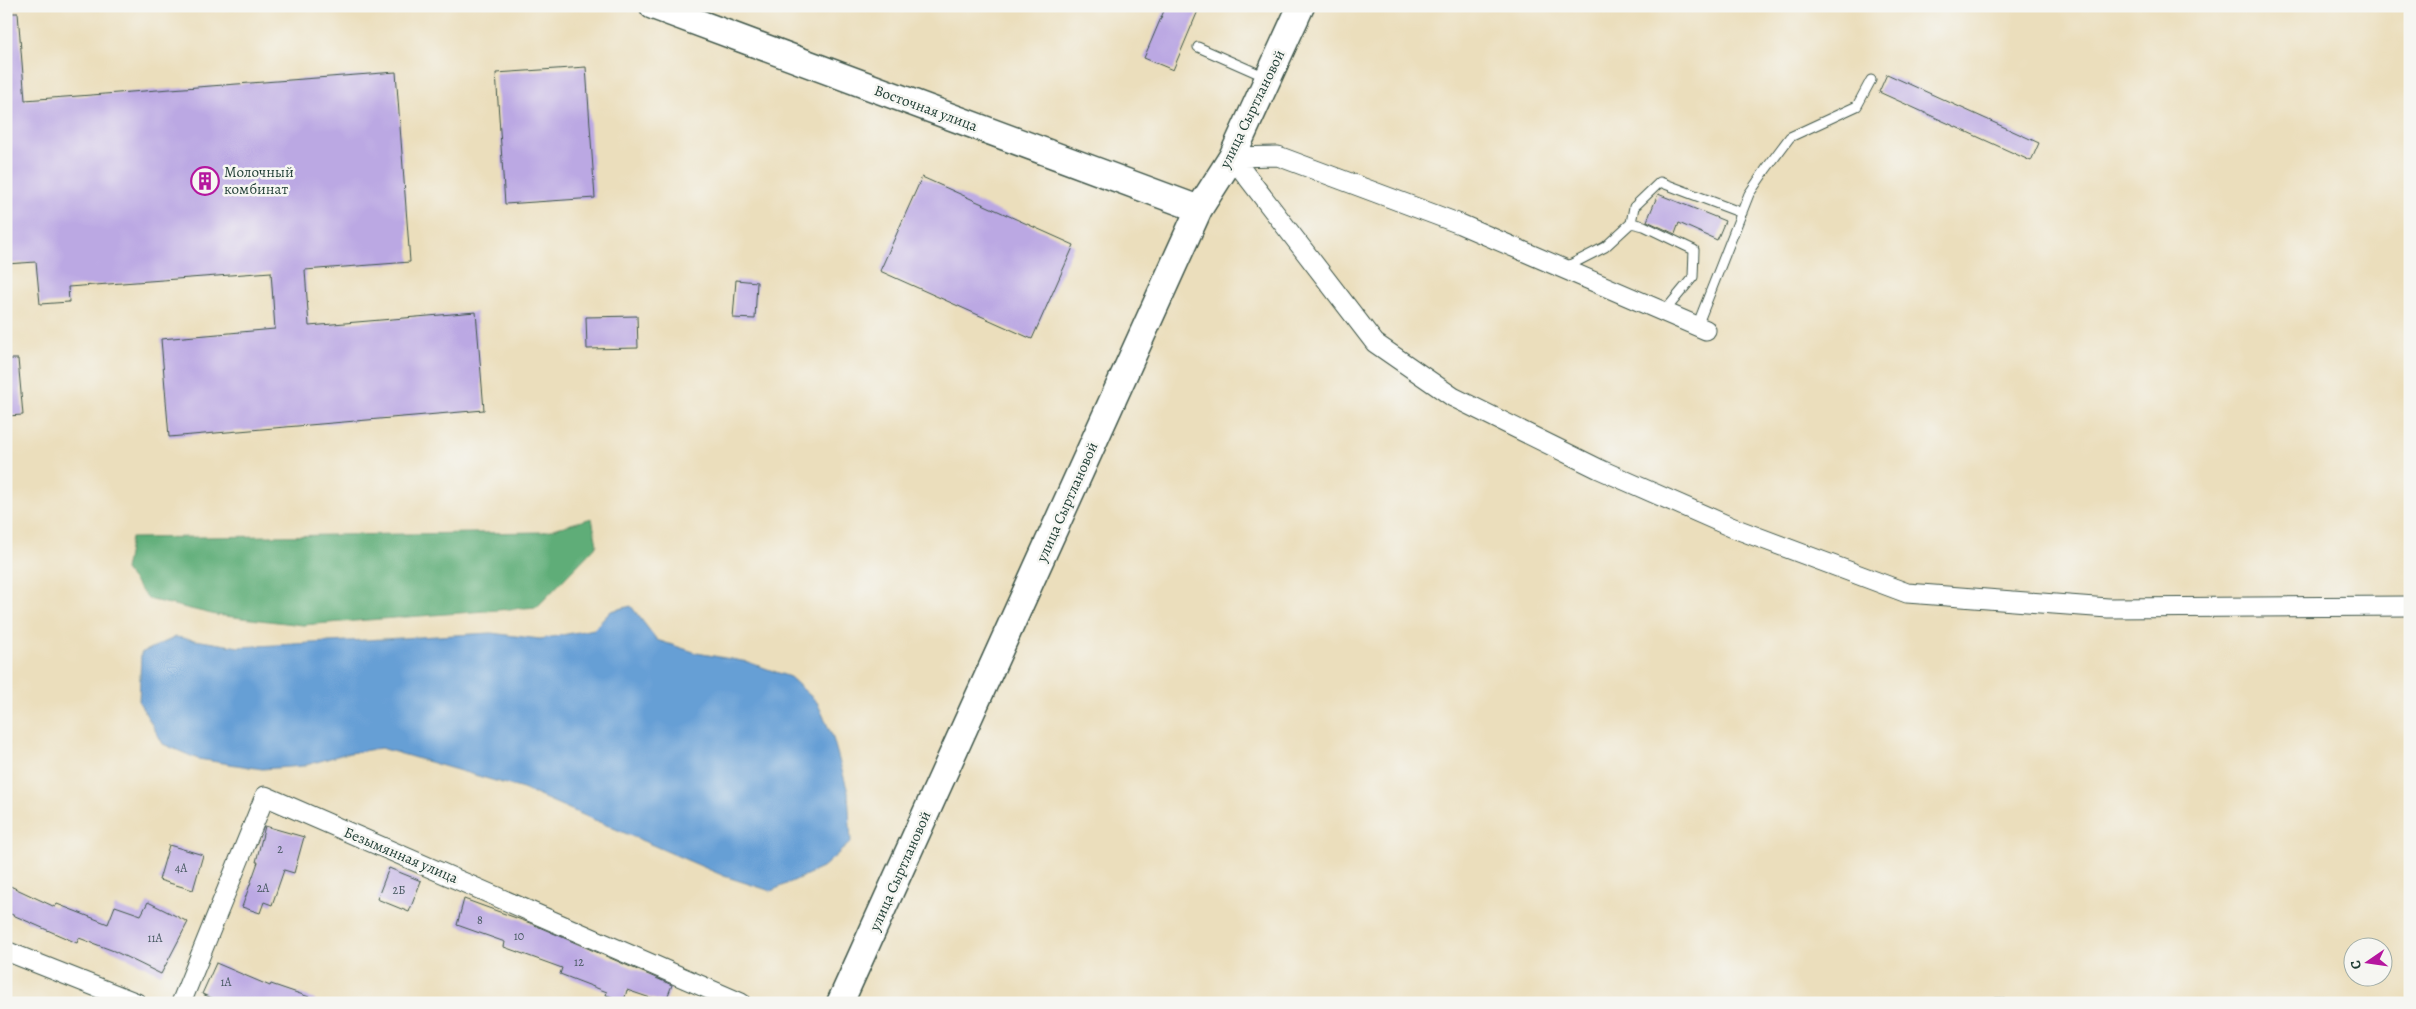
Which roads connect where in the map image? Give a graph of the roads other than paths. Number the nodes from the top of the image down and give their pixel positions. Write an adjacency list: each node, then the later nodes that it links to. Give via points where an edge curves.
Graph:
1 (653, 6): 7 (street, Восточная улица)
2 (1301, 6): 4 (street, улица Сыртлановой)
3 (1198, 47): 4 (lane)
4 (1268, 78): 6 (street, улица Сыртлановой)
5 (1871, 80): 8 (lane, via 1857,106 1790,137 1749,194)
6 (1232, 157): 7 (street, улица Сыртлановой); 10 (street, via 1278,156 1460,224); 13 (street, via 1375,343 1453,397 1599,469 1741,530 1907,592 2108,608)
7 (1199, 209): 18 (street, улица Сыртлановой)
8 (1742, 213): 9 (lane, via 1660,182 1634,207); 12 (lane)
9 (1632, 223): 10 (lane, via 1605,247); 11 (lane, via 1694,250 1693,277)
10 (1563, 268): 11 (street)
11 (1664, 312): 12 (street)
12 (1701, 328)
13 (2410, 606)
14 (6, 951): 15 (street)
15 (137, 1003)
16 (181, 1003): 17 (street, Безымянная улица, via 265,796)
17 (741, 1003)
18 (840, 1003)
19 (1981, 1003): 20 (lane)
20 (2002, 1003)

